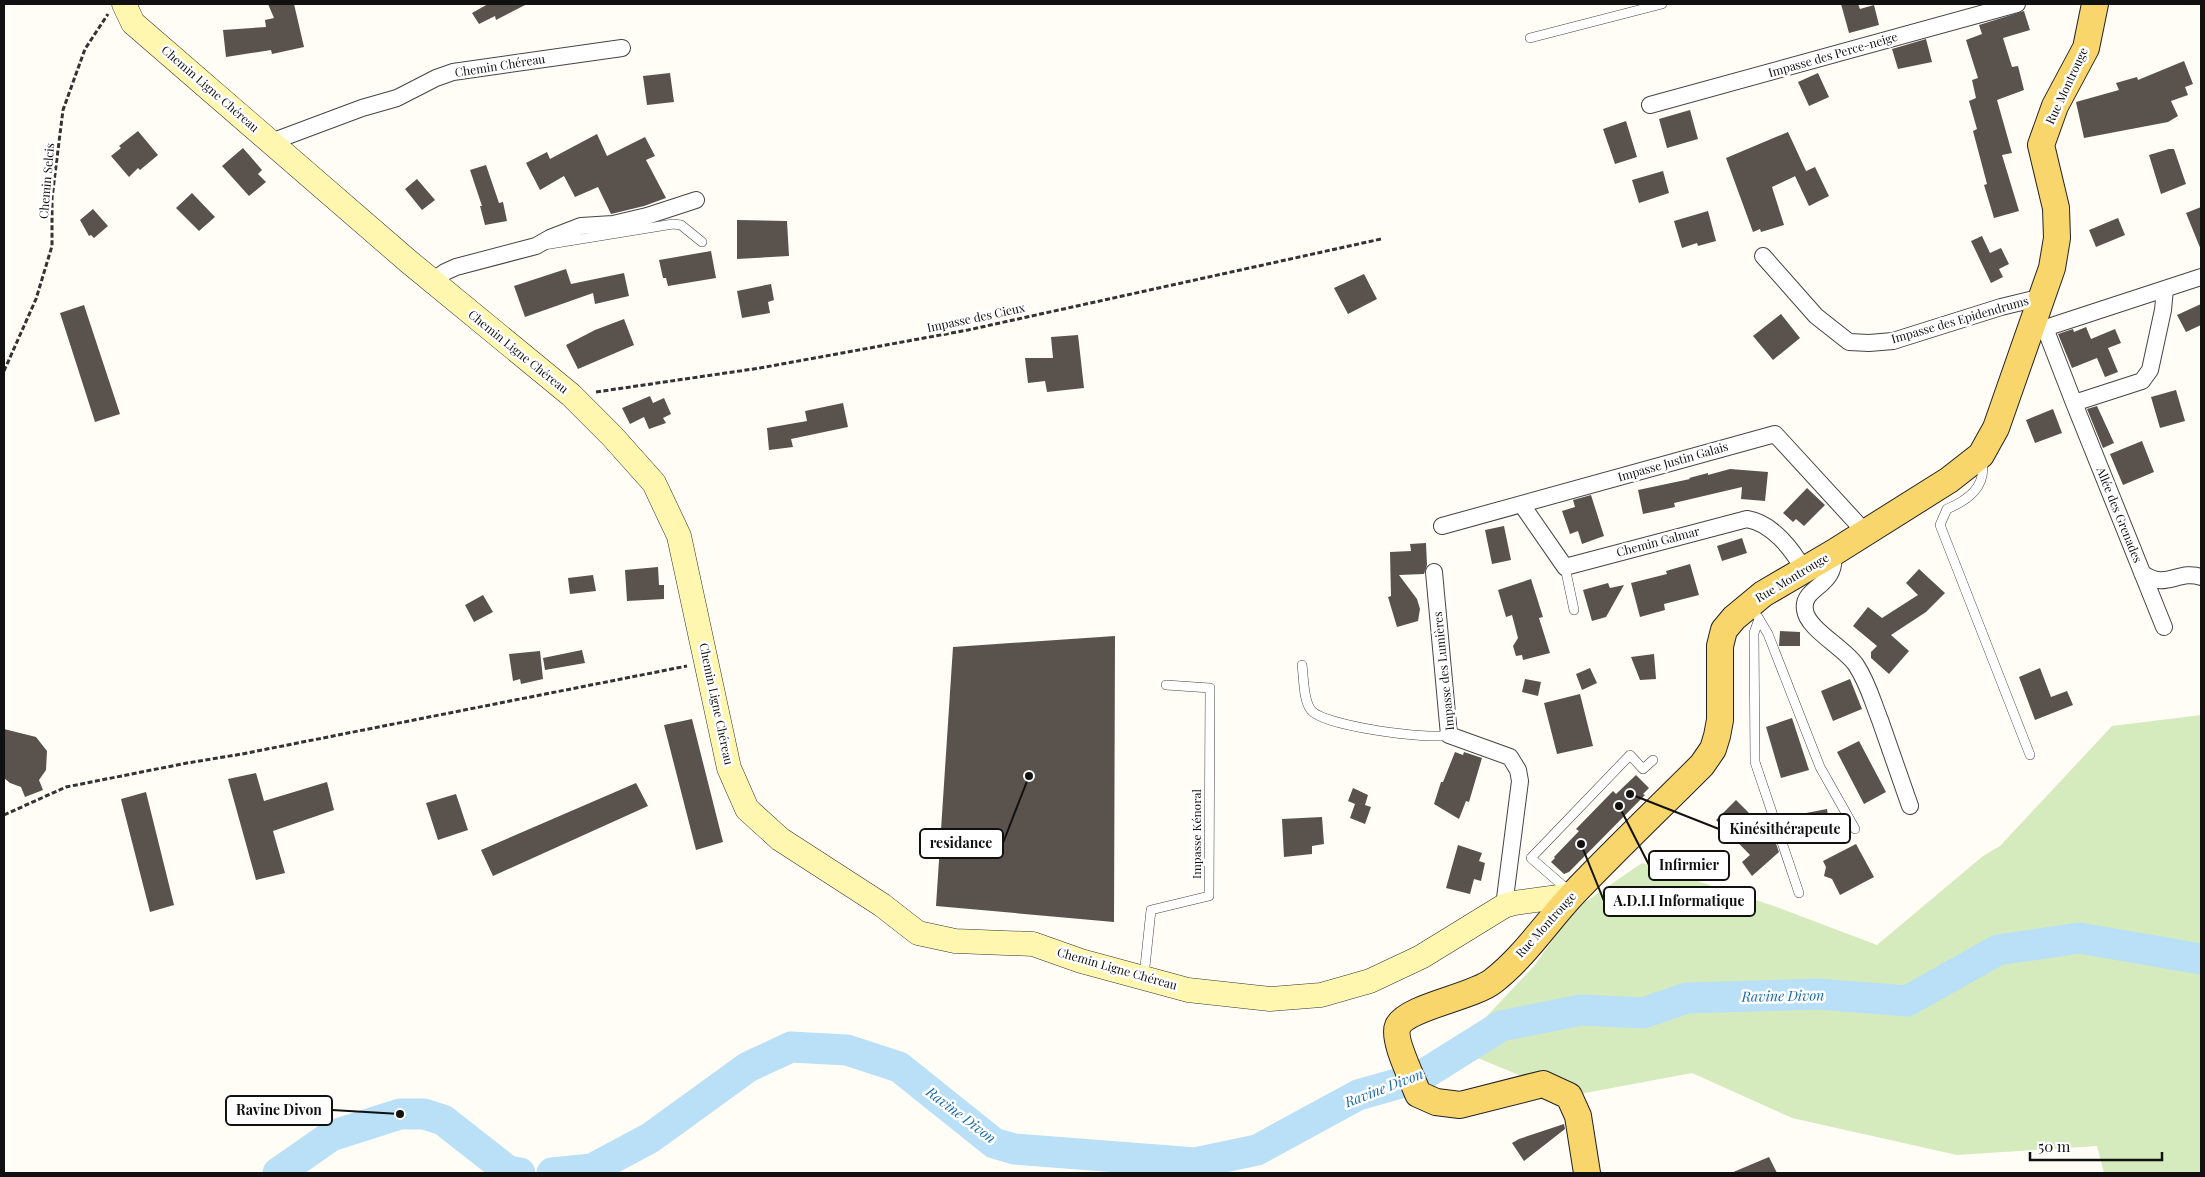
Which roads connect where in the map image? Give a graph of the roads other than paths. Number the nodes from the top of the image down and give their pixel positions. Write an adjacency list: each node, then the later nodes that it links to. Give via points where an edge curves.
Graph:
1 (1662, 4): 5 (lane)
2 (2017, 4): 7 (street, Impasse des Perce-neige)
3 (2095, 4): 16 (main road, Rue Montrouge, via 2086,48 2055,106 2041,145 2056,208 2057,238 2052,268)
4 (124, 5): 8 (street, Chemin Ligne Chéreau, via 133,23)
5 (1530, 38)
6 (622, 48): 8 (street, Chemin Chéreau, via 453,72 397,98)
7 (1650, 105)
8 (271, 142): 14 (street, Chemin Ligne Chéreau)
9 (696, 200): 11 (street, via 613,224 581,226)
10 (702, 242): 11 (lane, via 682,225 673,224)
11 (536, 246): 14 (street, via 456,267)
12 (1763, 256): 16 (street, Impasse des Epidendrums, via 1816,316 1849,342 1893,341)
13 (2201, 277): 15 (street)
14 (433, 282): 42 (street, Chemin Ligne Chéreau, via 571,395 654,482 679,536 729,768 747,809 780,839 882,905 918,933 955,941 1033,944 1081,962)
15 (2165, 289): 17 (street); 18 (street, via 2150,370 2142,380)
16 (2042, 297): 17 (main road, Rue Montrouge)
17 (2038, 330): 18 (street, Allée des Grenades); 19 (main road, Rue Montrouge)
18 (2074, 403): 27 (street, Allée des Grenades)
19 (1981, 455): 22 (main road, Rue Montrouge, via 1948,480); 35 (lane, via 1983,469 1977,490 1963,502 1947,509 1940,525)
20 (1522, 505): 21 (street, Impasse Justin Galais); 22 (street, Impasse Justin Galais, via 1775,434); 24 (street)
21 (1442, 526)
22 (1865, 532): 23 (main road, Rue Montrouge)
23 (1833, 553): 25 (main road, Rue Montrouge); 37 (street, via 1833,570 1804,603 1805,612 1811,623 1854,661 1867,681)
24 (1565, 567): 25 (street, Chemin Galmar, via 1747,519 1756,520 1787,545); 29 (lane)
25 (1804, 570): 30 (main road, Rue Montrouge, via 1763,594)
26 (1434, 572): 34 (street, Impasse des Lumières)
27 (2142, 573): 28 (street, via 2152,580 2194,575); 31 (street, Allée des Grenades)
28 (2201, 578)
29 (1574, 610)
30 (1754, 612): 38 (lane, via 1768,634 1820,767); 39 (lane, via 1755,762); 40 (main road, Rue Montrouge, via 1734,618 1724,630 1718,661 1720,720 1713,749 1702,765)
31 (2164, 627)
32 (1302, 665): 34 (lane, via 1311,710 1320,718 1339,724 1418,735)
33 (1166, 685): 42 (lane, Impasse Kénoral, via 1210,688 1208,896 1151,910)
34 (1448, 735): 41 (street, Impasse des Lumières, via 1510,757 1518,770 1520,782)
35 (2030, 755)
36 (1653, 760): 40 (lane, via 1643,769 1630,755 1530,858)
37 (1910, 806)
38 (1855, 828)
39 (1799, 893)
40 (1572, 895): 41 (street, Chemin Ligne Chéreau); 43 (main road, Rue Montrouge, via 1514,962 1492,982 1406,1017 1398,1026 1397,1038 1418,1094 1436,1102 1460,1105 1543,1084 1569,1096 1578,1116)
41 (1504, 906): 42 (street, Chemin Ligne Chéreau, via 1421,957 1370,982 1321,994 1270,999 1228,996)
42 (1144, 979)
43 (1588, 1173)

